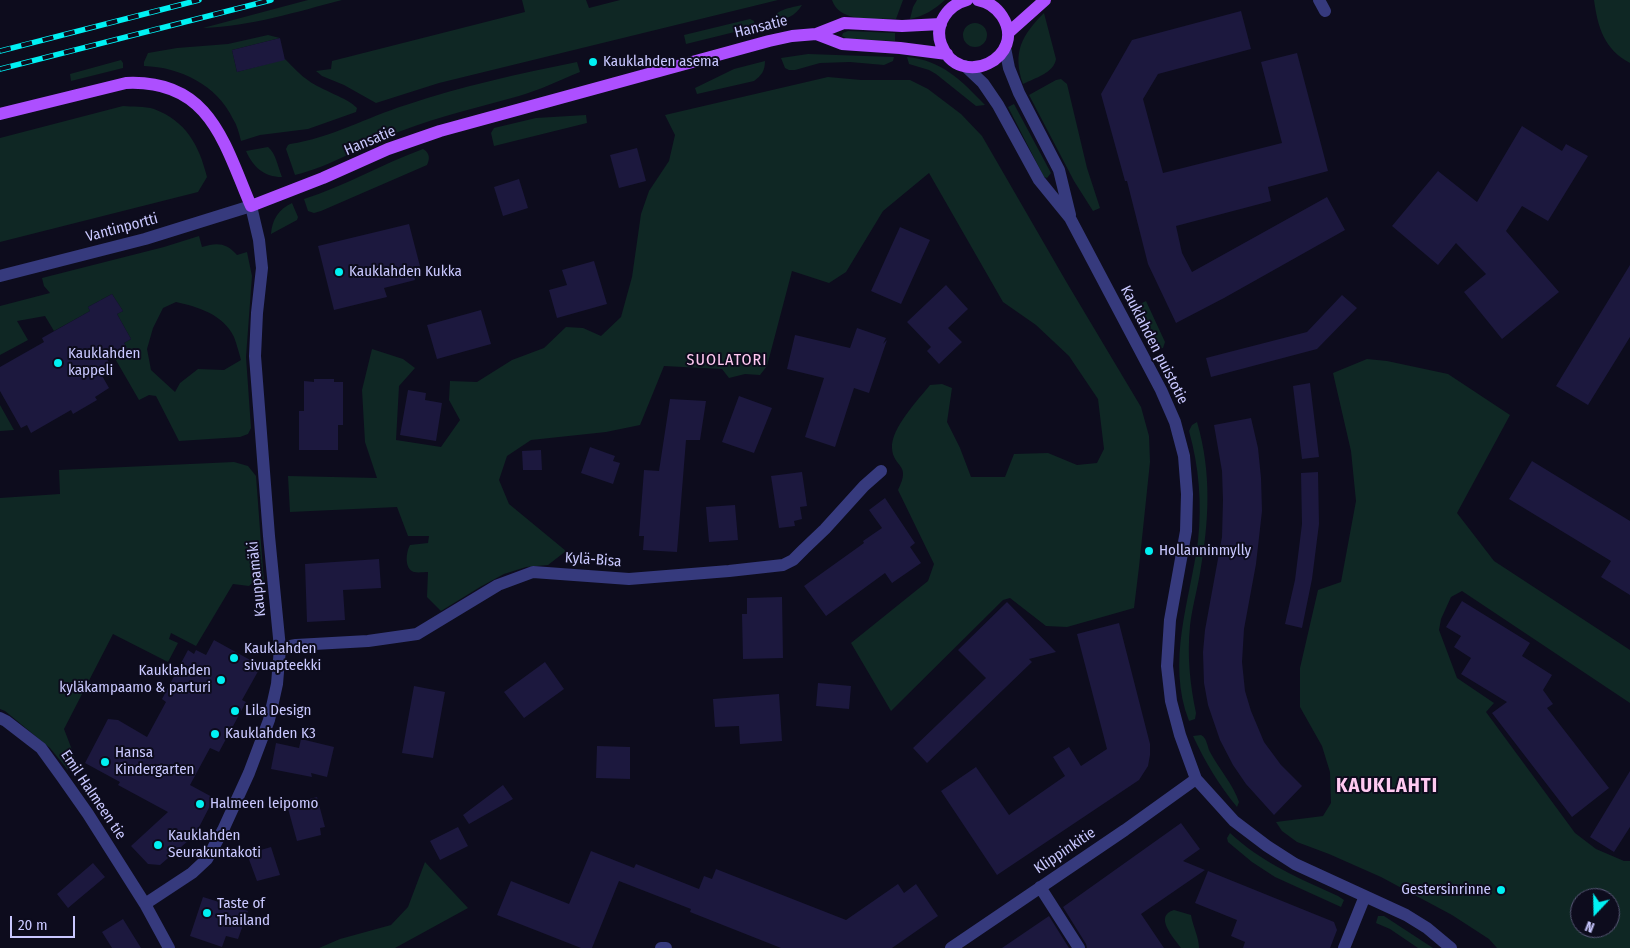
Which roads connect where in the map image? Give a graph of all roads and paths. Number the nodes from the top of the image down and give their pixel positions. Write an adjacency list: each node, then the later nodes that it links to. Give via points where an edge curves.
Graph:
1 (967, 0): 5 (main road, via 948,11)
2 (978, 0): 4 (main road)
3 (1045, 0): 6 (main road)
4 (998, 3): 6 (main road)
5 (941, 24): 7 (main road, Hansatie, via 844,23); 9 (main road, via 940,38)
6 (1008, 33): 8 (main road)
7 (816, 34): 9 (main road, Hansatie, via 842,44); 12 (main road, Hansatie, via 769,40 440,130)
8 (1005, 48): 10 (main road, via 989,64 973,68); 13 (street, Kauklahden puistotie, via 1019,93 1059,170)
9 (947, 54): 10 (main road)
10 (965, 66): 13 (street, Kauklahden puistotie, via 983,83 1039,180)
11 (0, 114): 12 (main road, via 126,83 160,86 188,97 214,123)
12 (251, 206): 14 (street, Vantinportti, via 146,239); 16 (street, Kauppamäki, via 262,268 256,356)
13 (1070, 218): 18 (street, Kauklahden puistotie, via 1161,390 1175,422 1184,456 1188,494 1186,531 1170,620 1168,666 1171,701)
14 (0, 276)
15 (880, 471): 16 (street, Kylä-Bisa, via 793,560 783,564 629,579 533,572 498,585 417,634 384,640)
16 (280, 648): 21 (street, Kauppamäki, via 277,684 268,720 223,830 207,859 192,874)
17 (0, 718): 21 (street, Emil Halmeen tie, via 41,748)
18 (1196, 779): 19 (street, Klippinkitie); 20 (street, Kauklahden puistotie, via 1234,821 1267,846 1295,864)
19 (1040, 887): 25 (street, Klippinkitie); 26 (street)
20 (1365, 896): 27 (street); 28 (street, Kauklahden puistotie, via 1427,928)
21 (145, 904): 22 (street, Emil Halmeen tie)
22 (169, 948)
23 (661, 948): 24 (street)
24 (666, 948)
25 (951, 948)
26 (1079, 948)
27 (1344, 948)
28 (1451, 948)

